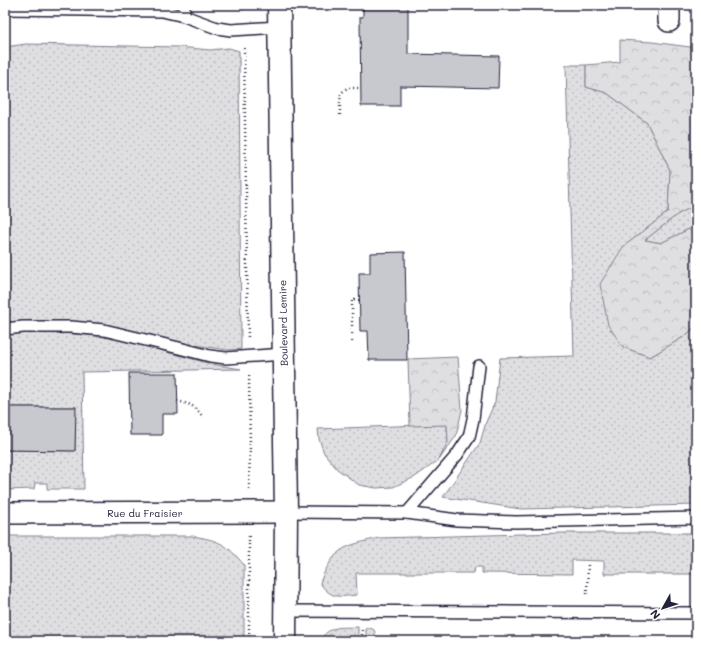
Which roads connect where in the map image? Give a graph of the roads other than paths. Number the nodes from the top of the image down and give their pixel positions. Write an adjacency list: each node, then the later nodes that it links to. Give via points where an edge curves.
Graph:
1 (279, 5): 5 (main road, Boulevard Lemire)
2 (42, 7): 3 (lane); 4 (lane)
3 (5, 9)
4 (184, 10): 5 (lane, via 217,28 231,30)
5 (279, 27): 7 (main road, Boulevard Lemire)
6 (5, 329): 7 (lane, via 71,327 104,330 226,358)
7 (284, 354): 9 (main road, Boulevard Lemire)
8 (479, 366): 10 (lane, via 469,437 457,456)
9 (286, 512): 10 (lane); 11 (street, Rue du Fraisier); 13 (main road, Boulevard Lemire)
10 (407, 513): 12 (lane, via 457,520 516,522)
11 (5, 514)
12 (696, 518)
13 (285, 611): 14 (lane); 15 (main road, Boulevard Lemire)
14 (696, 613)
15 (285, 641)

